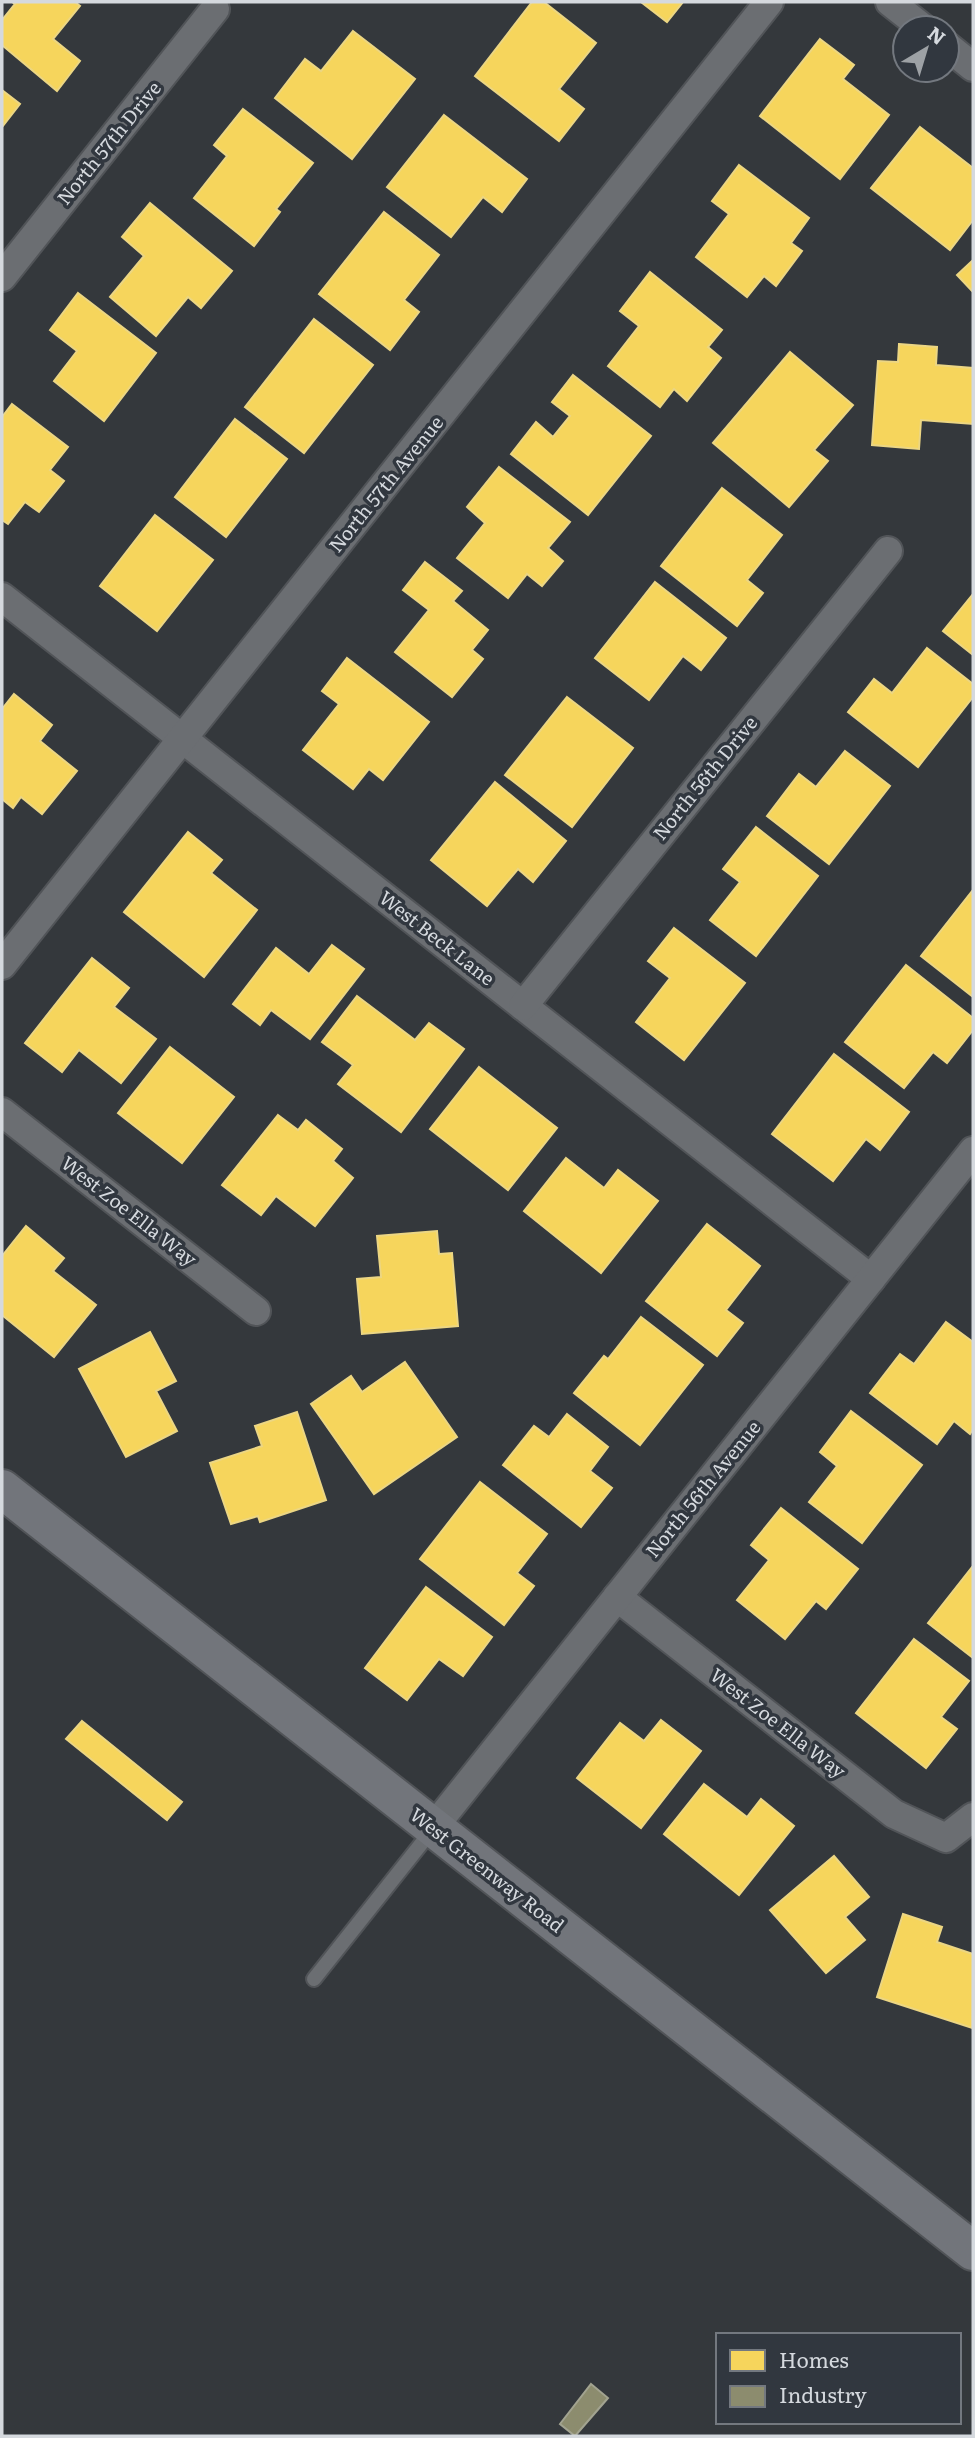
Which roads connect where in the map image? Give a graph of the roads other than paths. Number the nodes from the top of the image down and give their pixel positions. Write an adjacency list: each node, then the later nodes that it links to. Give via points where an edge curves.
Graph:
1 (769, 2): 8 (street, North 57th Avenue)
2 (890, 2): 4 (street)
3 (215, 9): 5 (street, North 57th Drive)
4 (905, 14)
5 (2, 277)
6 (888, 551): 10 (street, North 56th Drive)
7 (2, 597): 8 (street, West Beck Lane)
8 (182, 738): 9 (street, North 57th Avenue); 10 (street, West Beck Lane)
9 (2, 965)
10 (523, 1006): 13 (street, West Beck Lane)
11 (2, 1112): 14 (street, West Zoe Ella Way)
12 (973, 1151): 13 (street, North 56th Avenue)
13 (871, 1279): 16 (street, North 56th Avenue)
14 (256, 1311)
15 (2, 1489): 18 (main road, West Greenway Road)
16 (617, 1597): 17 (street, West Zoe Ella Way, via 894,1814 946,1838); 18 (street, North 56th Avenue)
17 (973, 1817)
18 (433, 1828): 19 (lane); 20 (main road, West Greenway Road)
19 (314, 1979)
20 (973, 2251)

